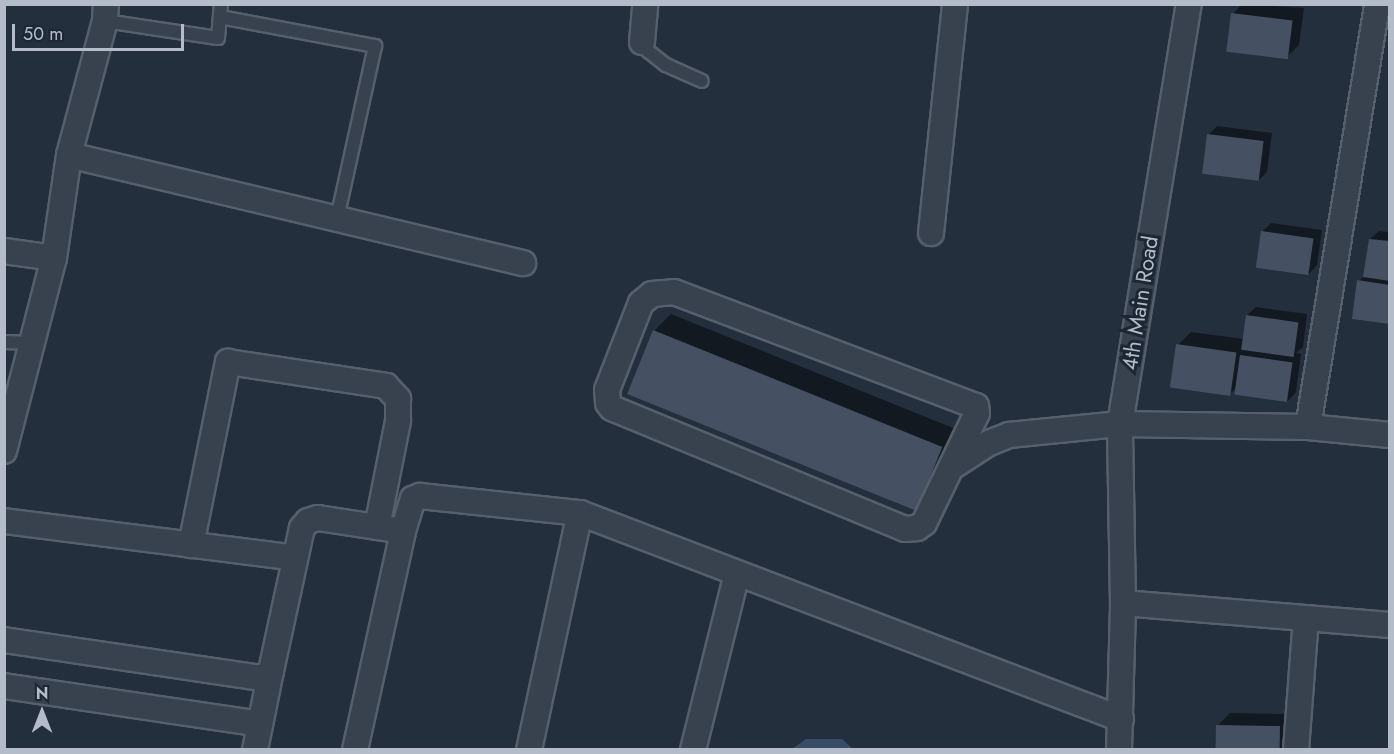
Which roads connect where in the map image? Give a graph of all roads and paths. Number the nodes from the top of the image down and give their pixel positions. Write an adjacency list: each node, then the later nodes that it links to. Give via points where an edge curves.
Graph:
1 (645, 4): 7 (street)
2 (955, 4): 11 (street)
3 (1189, 4): 17 (street, 4th Main Road)
4 (1377, 4): 18 (street)
5 (221, 11): 6 (lane, via 218,38); 10 (lane, via 375,46)
6 (106, 13): 9 (street)
7 (642, 42): 8 (lane, via 666,65)
8 (702, 81)
9 (69, 155): 10 (street); 13 (street)
10 (337, 219): 14 (street)
11 (931, 233)
12 (4, 251): 13 (street)
13 (54, 258): 16 (street)
14 (523, 263)
15 (4, 342): 16 (lane)
16 (34, 343): 20 (street)
17 (1120, 424): 18 (street); 21 (street, via 1009,435); 29 (street, 4th Main Road)
18 (1308, 427): 19 (street)
19 (1389, 435)
20 (4, 451)
21 (952, 467): 21 (street, via 924,523 905,529 612,408 607,390 641,303 652,294 674,292 976,406 978,412)
22 (580, 513): 25 (street, via 420,496 413,499); 28 (street); 39 (street)
23 (4, 521): 26 (street)
24 (377, 527): 25 (street); 26 (street, via 398,421 398,399 386,386 228,362); 27 (street, via 318,518 308,521 302,528)
25 (404, 531): 38 (street)
26 (190, 545): 27 (street)
27 (296, 558): 33 (street)
28 (737, 573): 35 (street); 40 (street)
29 (1123, 603): 30 (street); 35 (street, 4th Main Road)
30 (1306, 618): 31 (street); 42 (street)
31 (1389, 625)
32 (4, 640): 33 (street, via 253,678 262,678)
33 (271, 671): 36 (street)
34 (4, 686): 36 (street)
35 (1120, 719): 41 (street, 4th Main Road)
36 (260, 724): 37 (street)
37 (255, 750)
38 (355, 750)
39 (529, 750)
40 (693, 750)
41 (1119, 750)
42 (1296, 750)

